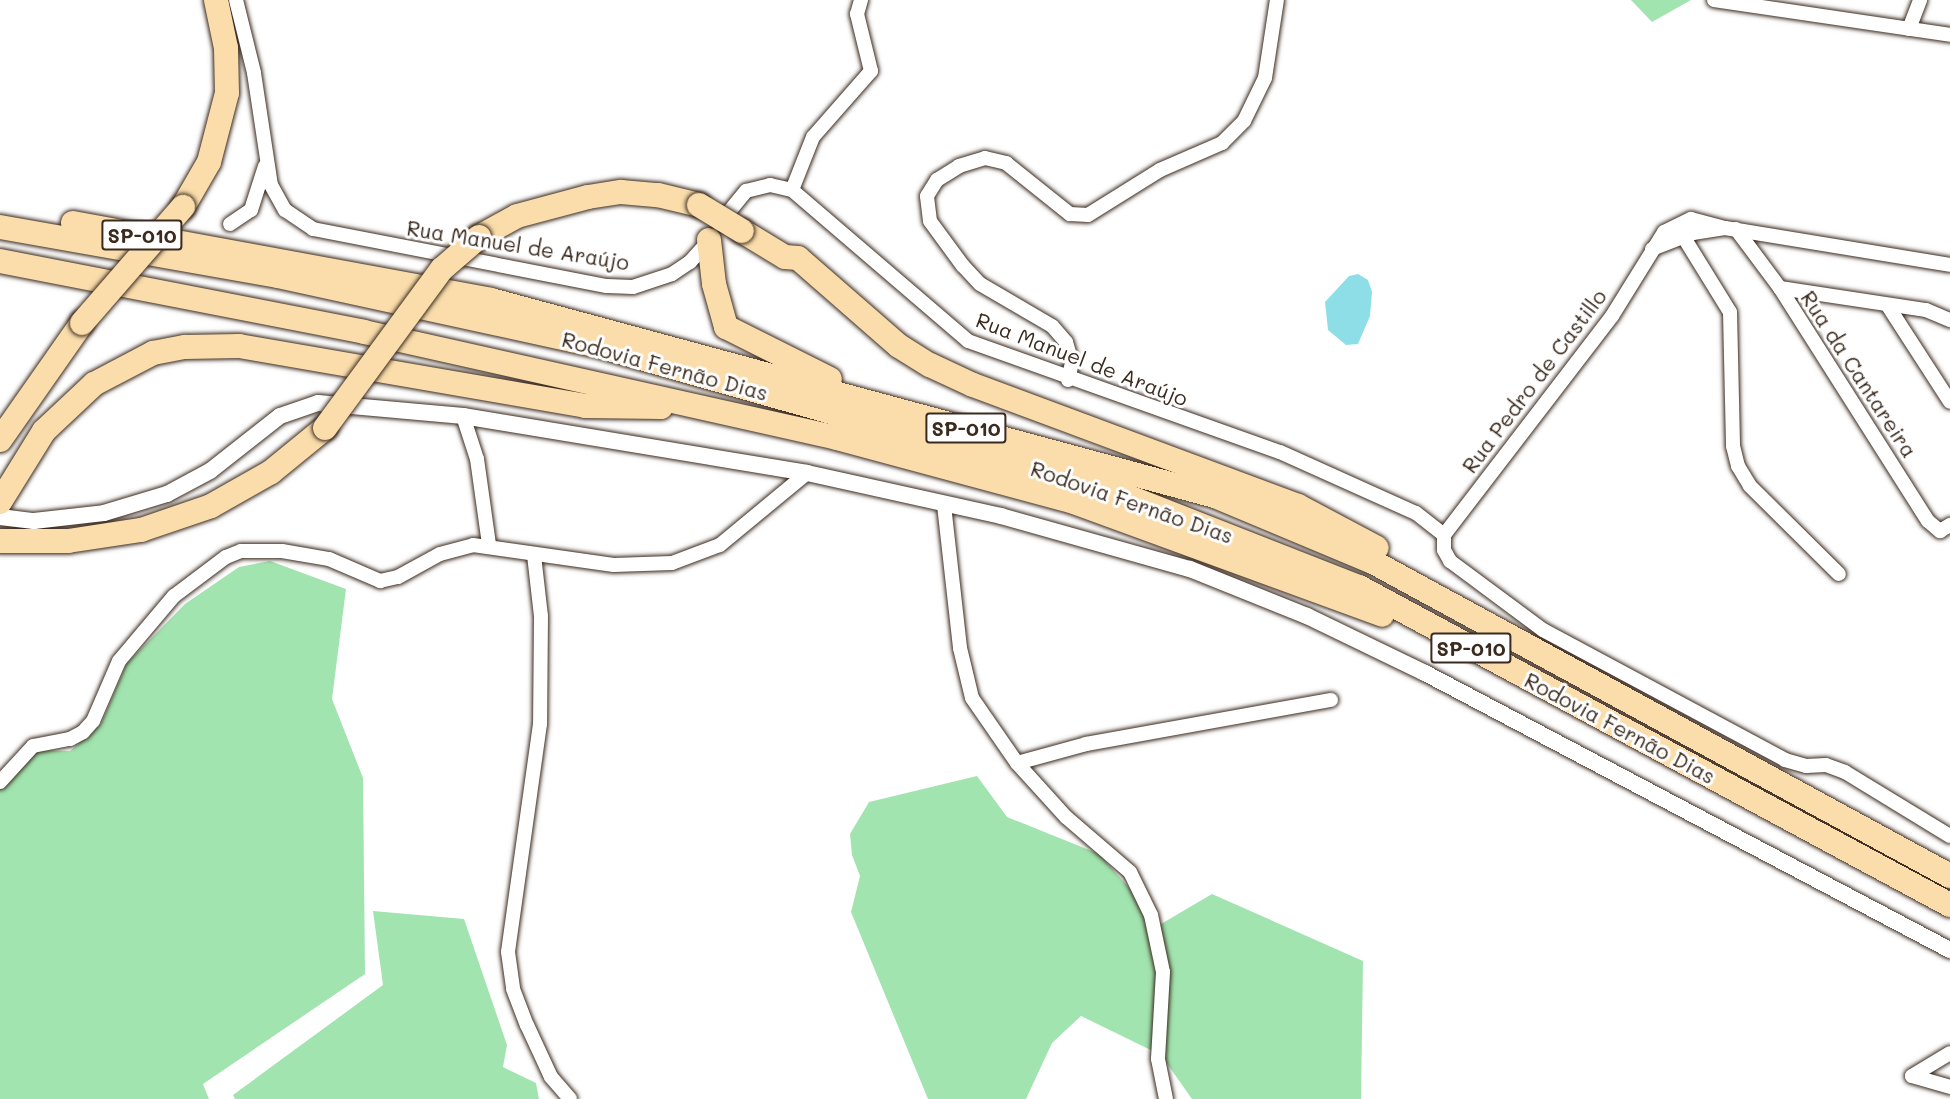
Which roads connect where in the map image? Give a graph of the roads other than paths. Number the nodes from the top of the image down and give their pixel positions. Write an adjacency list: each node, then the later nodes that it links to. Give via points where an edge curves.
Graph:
1 (216, 0): 28 (highway, bridge, via 226,48 227,93 209,162 183,207 82,323)
2 (236, 0): 9 (street, Rua Manuel de Araújo, via 254,73)
3 (861, 0): 10 (street, via 857,14 871,71 813,137)
4 (1277, 0): 23 (street, via 1265,78 1244,121 1222,143 1160,170 1088,215 1070,214 1006,163 986,158 945,175 927,196 930,222 963,267 980,284 1052,326 1066,342 1072,362)
5 (1714, 0): 7 (street)
6 (1920, 0): 7 (street)
7 (1910, 29): 8 (street)
8 (1950, 34)
9 (266, 164): 12 (street, via 251,210); 16 (street, Rua Manuel de Araújo, via 285,210 313,229 607,286 633,287 672,274 690,262)
10 (792, 190): 16 (street, Rua Manuel de Araújo, via 770,185 746,191); 23 (street, Rua Manuel de Araújo, via 968,341)
11 (0, 210): 26 (highway, Rodovia Fernão Dias / SP-010, via 490,300)
12 (230, 224)
13 (0, 226): 41 (highway, Rodovia Fernão Dias / SP-010, via 278,276 595,345 1011,462 1124,495 1231,534 1359,587)
14 (1731, 228): 15 (street); 17 (street, Rua Pedro de Castillo, via 1691,219 1664,232); 19 (street, Rua Pedro de Castillo); 20 (street, Rua da Cantareira)
15 (1683, 236): 17 (street); 40 (street, via 1730,312 1733,446 1738,466 1750,486)
16 (709, 240): 26 (highway, via 714,284 726,327)
17 (1652, 249): 35 (street, Rua Pedro de Castillo, via 1599,334)
18 (0, 261): 25 (highway, via 364,332)
19 (1950, 266)
20 (1779, 288): 21 (street); 34 (street, Rua da Cantareira, via 1928,521 1940,531)
21 (1888, 306): 22 (street, via 1926,310); 24 (street)
22 (1950, 320)
23 (1068, 380): 35 (street, Rua Manuel de Araújo, via 1342,477 1416,513)
24 (1950, 402)
25 (689, 403): 30 (highway, via 657,407 585,406 239,346 185,347 153,353 94,384 44,431); 41 (highway, via 1074,502 1228,556)
26 (885, 406): 33 (highway, Rodovia Fernão Dias / SP-010, via 1215,496)
27 (463, 416): 29 (street); 32 (street, via 318,403 303,405 280,416 210,471 167,494 104,513 34,521); 37 (street, via 477,459)
28 (2, 436)
29 (807, 472): 31 (street); 39 (street, via 720,545 672,563 614,565)
30 (0, 502)
31 (944, 504): 44 (street, via 945,541 967,686 980,712); 49 (street, via 1190,569 1307,616 1425,673)
32 (0, 517)
33 (1275, 520): 38 (highway); 42 (highway, Rodovia Fernão Dias / SP-010, via 1373,562)
34 (1950, 525)
35 (1444, 535): 46 (street, via 1444,550 1450,561 1543,630 1785,760 1806,766 1826,765 1845,772)
36 (0, 541): 38 (highway, bridge, via 68,541 151,527 211,506 272,472 325,428 442,269 479,237 517,216 621,192 658,195 699,205 785,257 798,258 899,346 930,365 973,385 1298,506)
37 (489, 544): 39 (street); 45 (street, via 440,554 398,577 380,581 336,561 282,551 241,551 226,557 174,596 119,661 93,721 83,732 70,739 33,746)
38 (1387, 553): 42 (highway, via 1531,632)
39 (534, 555): 52 (street, via 541,616 540,724 508,952 513,989 527,1025 551,1077)
40 (1839, 574)
41 (1487, 657): 48 (highway, Rodovia Fernão Dias / SP-010)
42 (1614, 693): 47 (highway, Rodovia Fernão Dias / SP-010)
43 (1331, 700): 44 (street, via 1086,744)
44 (1017, 763): 53 (street, via 1066,817 1130,872 1151,915 1163,972 1158,1059)
45 (0, 782)
46 (1950, 836)
47 (1950, 876)
48 (1950, 905)
49 (1950, 950)
50 (1950, 1053): 51 (street, via 1912,1076)
51 (1950, 1087)
52 (570, 1099)
53 (1166, 1099)

